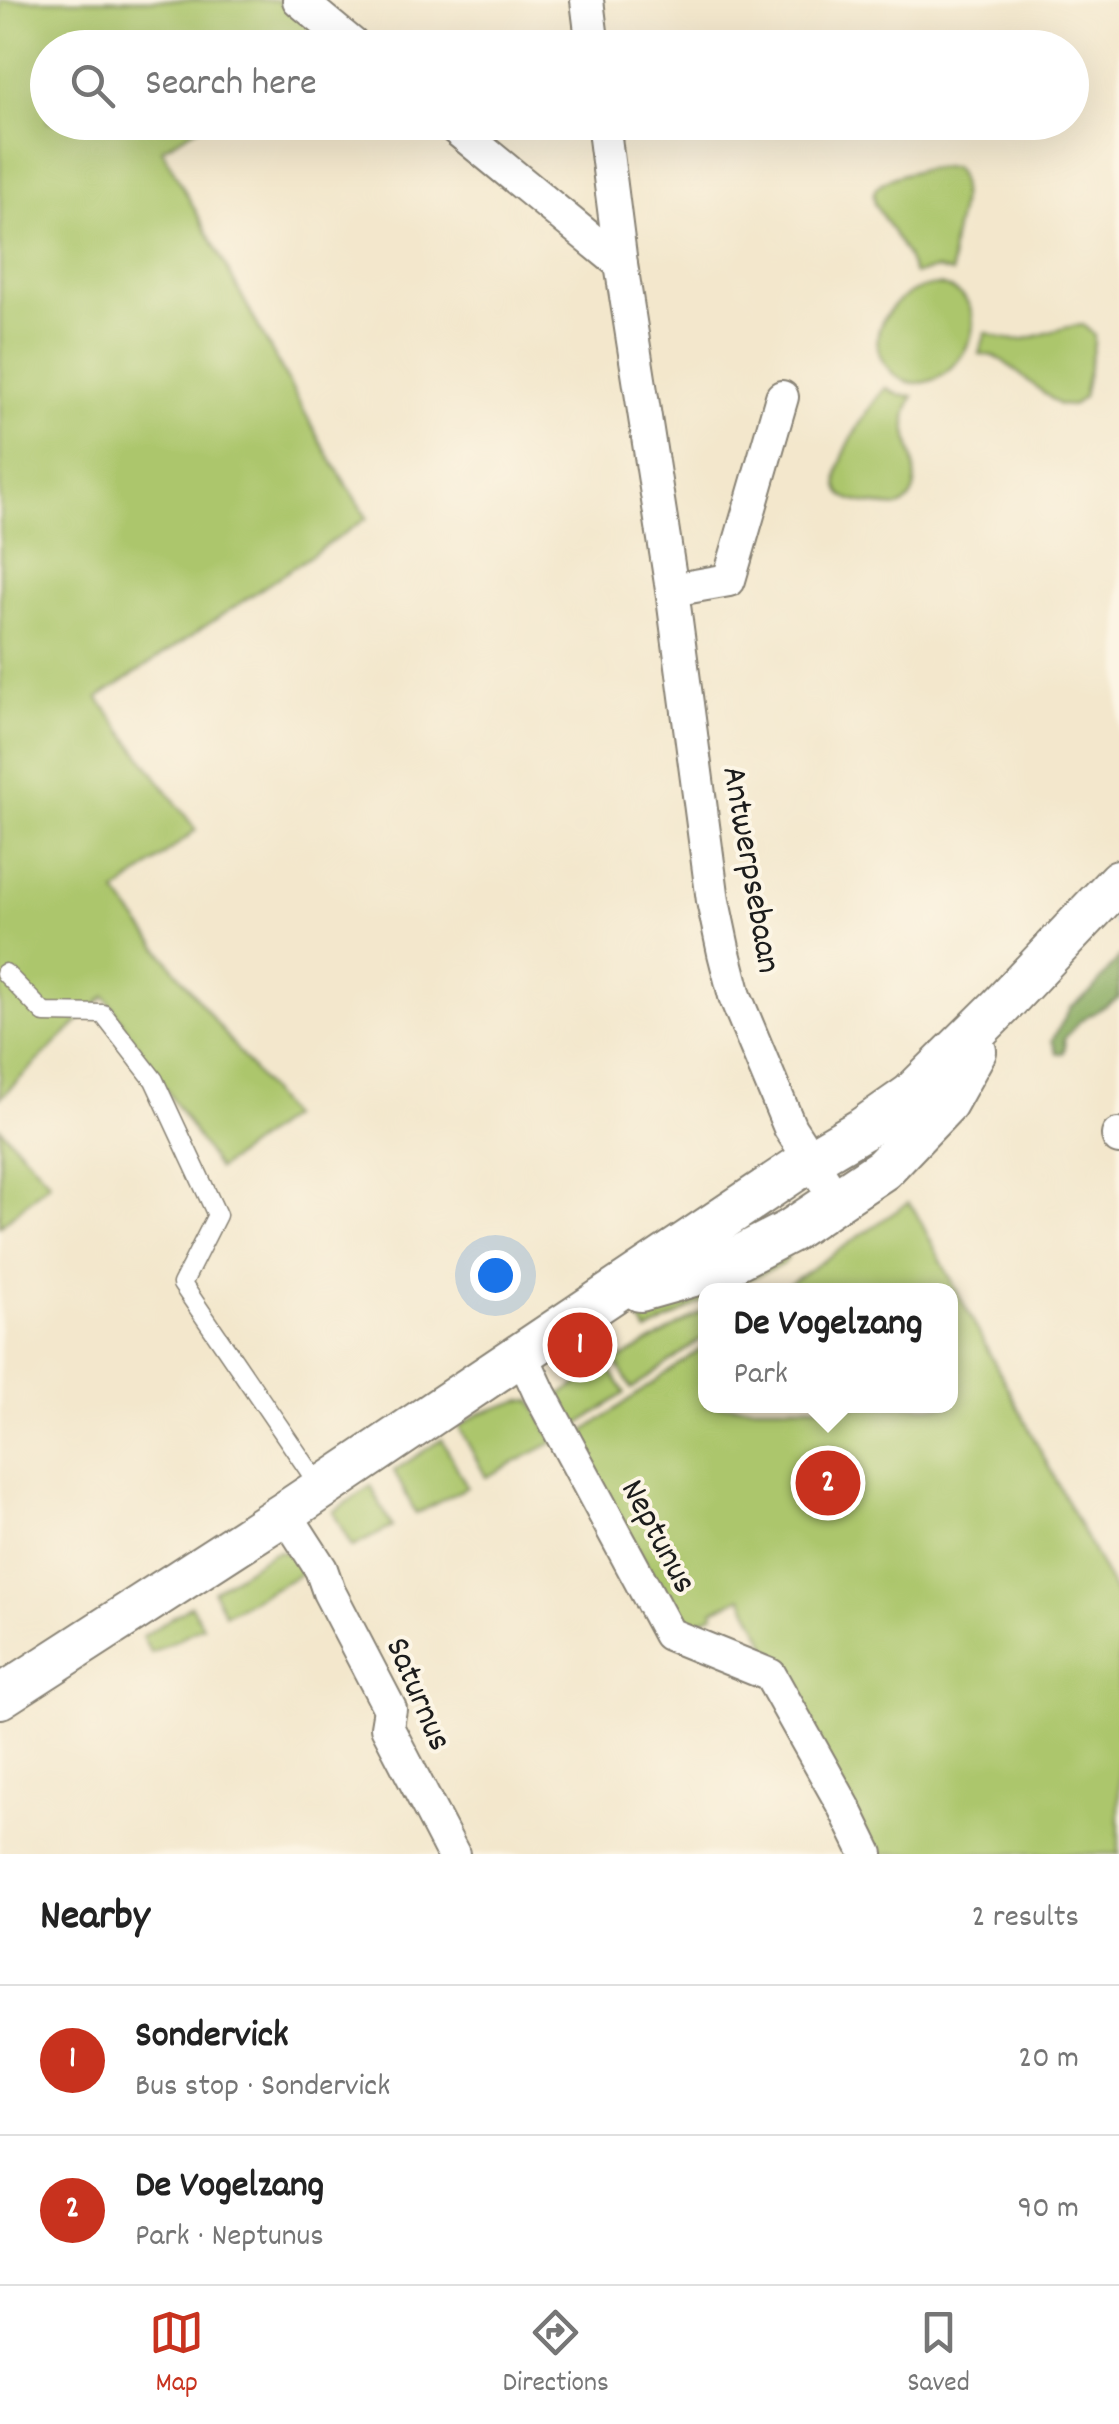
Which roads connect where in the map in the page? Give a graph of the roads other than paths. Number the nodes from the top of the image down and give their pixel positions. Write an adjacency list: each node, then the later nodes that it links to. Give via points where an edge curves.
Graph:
1 (299, 0): 3 (street)
2 (587, 0): 4 (street)
3 (335, 30)
4 (591, 30)
5 (470, 140): 7 (street)
6 (605, 140): 7 (street, Antwerpsebaan)
7 (621, 264): 9 (street, Antwerpsebaan)
8 (782, 397): 9 (street, via 730,580)
9 (672, 590): 13 (street, Antwerpsebaan, via 724,952 790,1128)
10 (1119, 881): 12 (street)
11 (5, 973): 17 (lane, via 44,1014 103,1014 154,1080 217,1215 182,1284)
12 (1000, 1008): 13 (street, via 911,1095); 14 (street, via 946,1103 883,1168)
13 (810, 1160): 14 (street, Antwerpsebaan); 15 (street)
14 (836, 1199): 15 (street, via 718,1268)
15 (605, 1300): 16 (street)
16 (522, 1355): 17 (street); 21 (street, Neptunus, via 669,1634 770,1675)
17 (321, 1488): 18 (street)
18 (285, 1513): 19 (street); 20 (street, Saturnus, via 321,1569 390,1709 388,1727)
19 (0, 1697)
20 (453, 1854)
21 (867, 1854)

